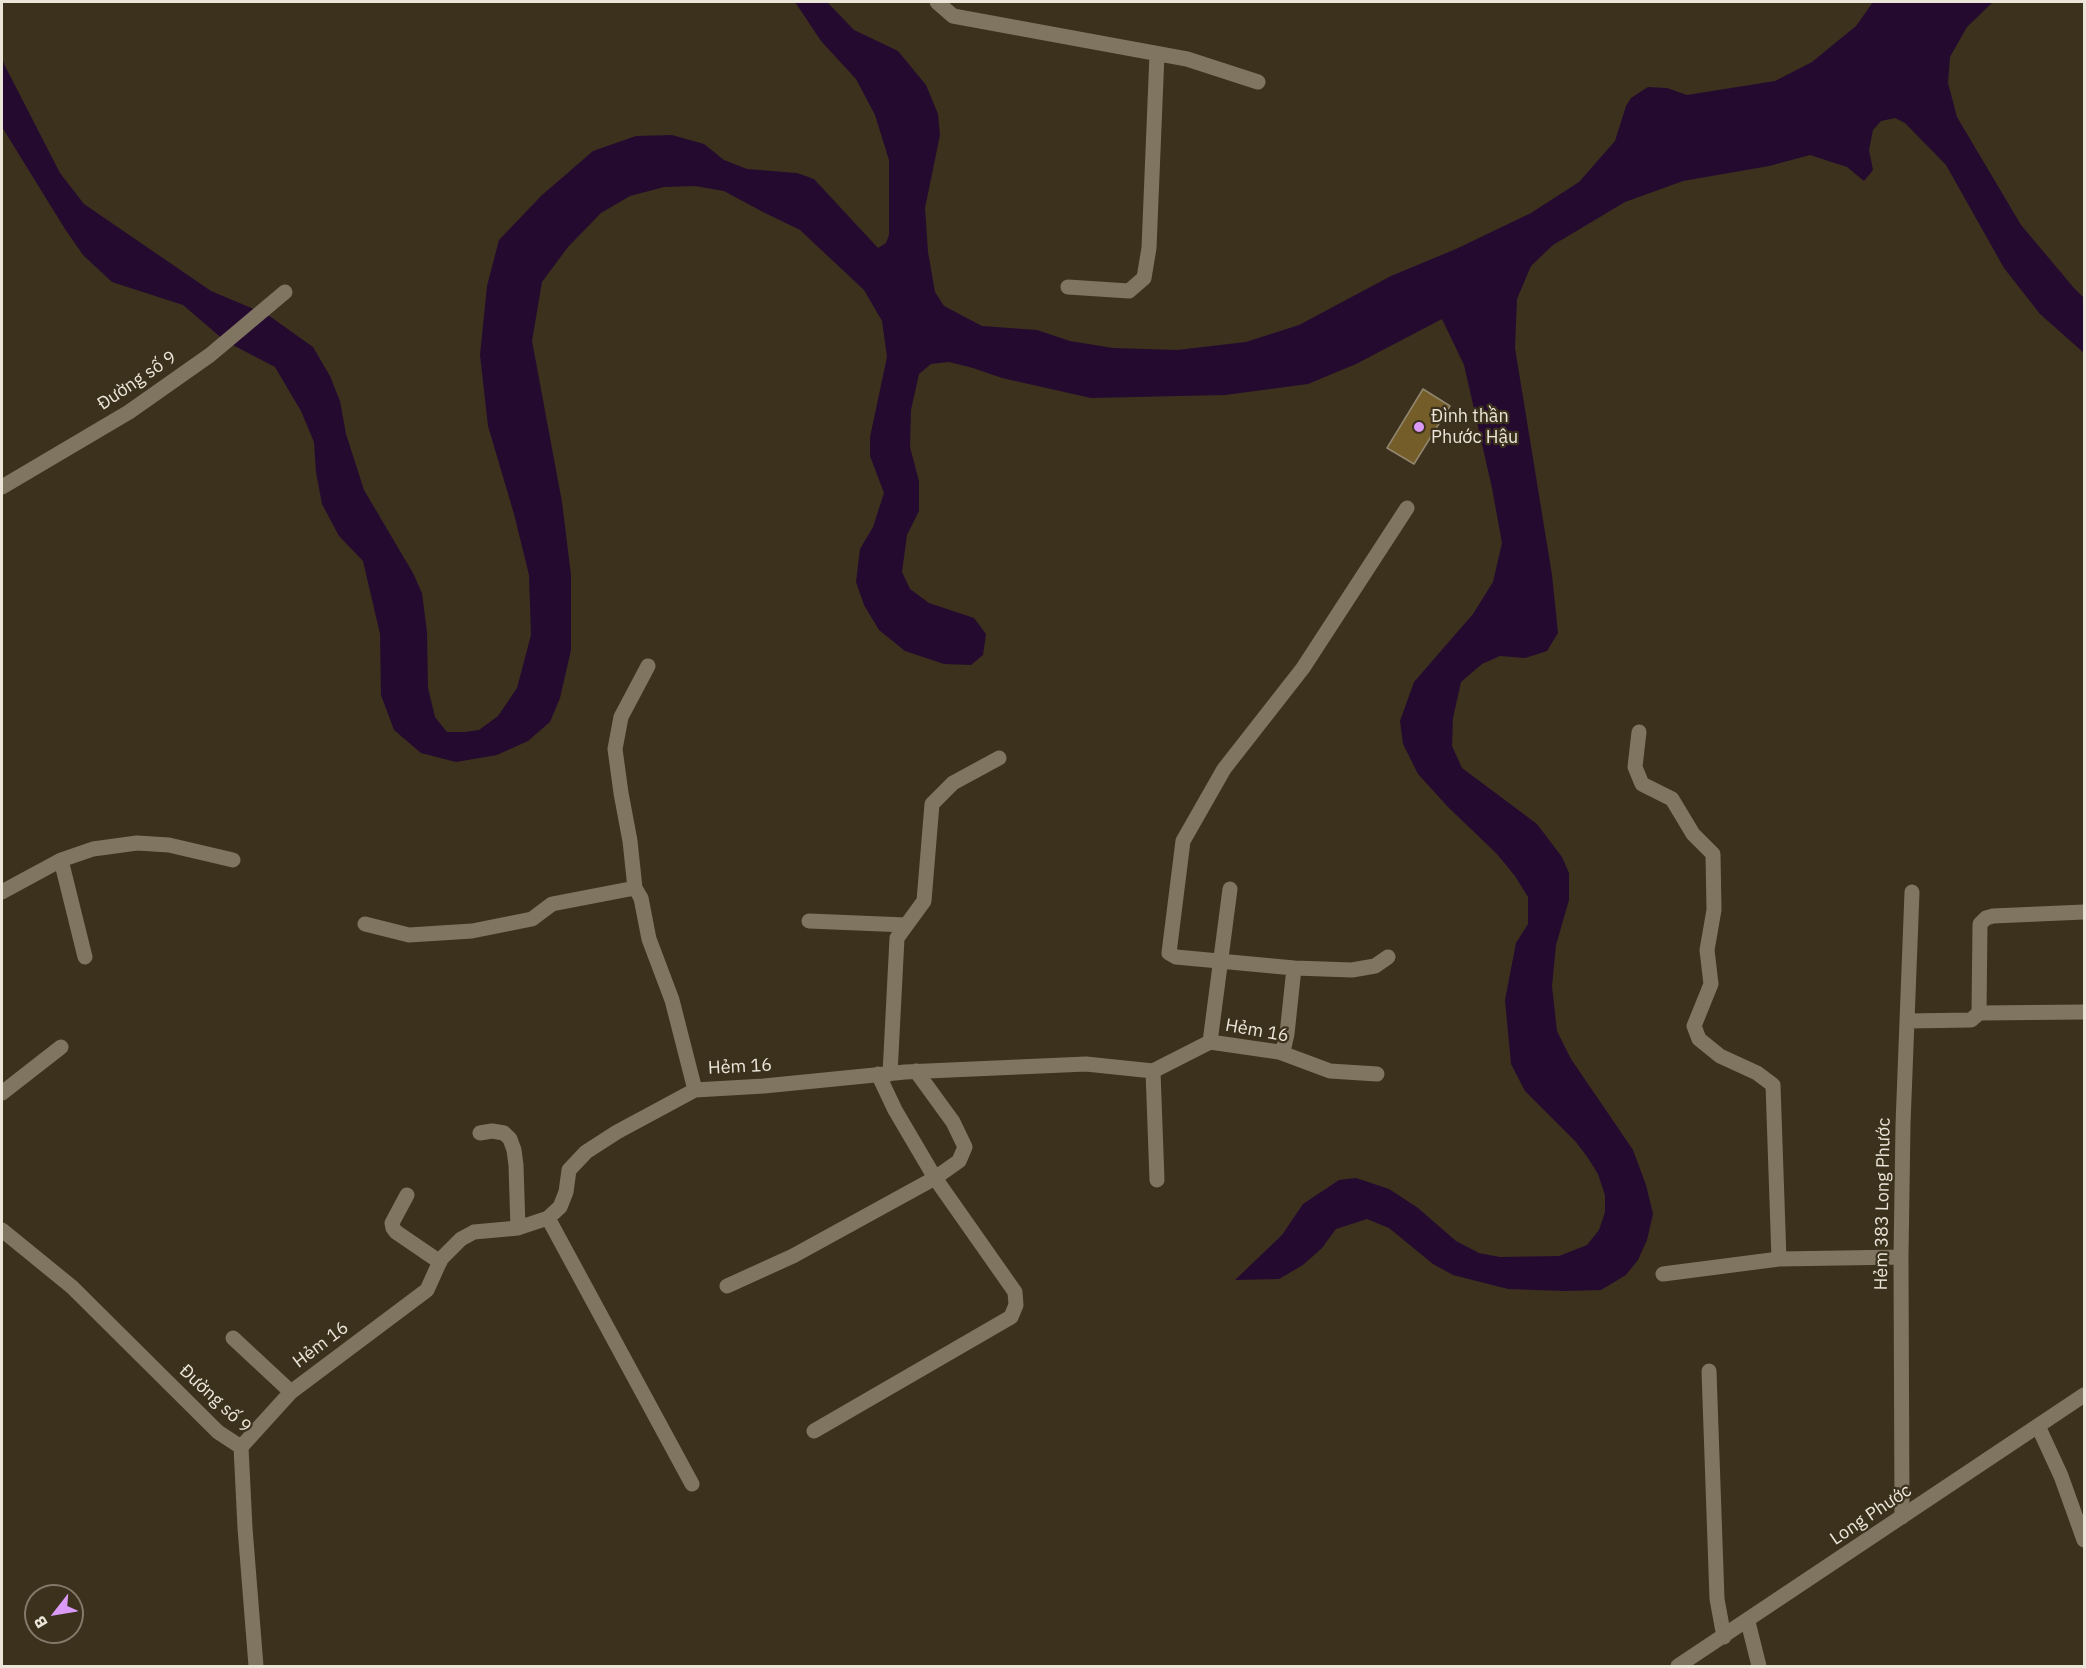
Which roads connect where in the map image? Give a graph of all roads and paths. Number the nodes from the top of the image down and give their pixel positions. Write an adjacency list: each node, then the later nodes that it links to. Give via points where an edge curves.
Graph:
1 (937, 2): 2 (street, via 953,16)
2 (1156, 54): 3 (street, via 1188,59); 4 (street, via 1149,248 1144,279 1129,291)
3 (1258, 82)
4 (1068, 287)
5 (285, 292): 6 (street, Đường số 9, via 210,355 129,412)
6 (2, 487)
7 (1407, 508): 23 (street, via 1303,668 1224,768 1183,841 1169,953)
8 (648, 666): 13 (street, via 621,717 615,749)
9 (1640, 732): 45 (street, via 1635,767 1642,784 1672,799 1693,834 1713,854 1714,910 1707,950 1711,984 1694,1026 1699,1039 1720,1056 1773,1085)
10 (999, 758): 20 (street, via 952,783 932,804 924,901)
11 (61, 860): 12 (street, via 93,849 137,843 170,845); 15 (street); 21 (street)
12 (233, 860)
13 (635, 888): 19 (street, via 552,904 532,919 472,931 409,935); 35 (street, via 672,1000)
14 (1230, 889): 23 (street)
15 (2, 892)
16 (1912, 892): 27 (street, Hẻm 383 Long Phước)
17 (2085, 912): 26 (street, via 1986,918 1980,924)
18 (809, 921): 20 (street)
19 (365, 924)
20 (906, 926): 33 (street, via 897,938)
21 (85, 957)
22 (1388, 957): 24 (street, via 1375,966 1352,970)
23 (1220, 961): 24 (street); 28 (street)
24 (1294, 968): 30 (street, via 1287,1034)
25 (2085, 1012): 26 (street)
26 (1979, 1013): 27 (street, via 1971,1020)
27 (1907, 1021): 44 (street, Hẻm 383 Long Phước)
28 (1210, 1042): 30 (street, Hẻm 16); 32 (street, Hẻm 16)
29 (61, 1047): 36 (street)
30 (1279, 1052): 34 (street, Hẻm 16, via 1330,1071)
31 (916, 1071): 32 (street, Hẻm 16, via 1086,1064); 33 (street, Hẻm 16); 38 (street, via 965,1147 959,1161)
32 (1153, 1071): 39 (street)
33 (884, 1074): 35 (street, Hẻm 16); 38 (street, via 895,1110)
34 (1377, 1074)
35 (695, 1090): 41 (street, Hẻm 16, via 585,1152 569,1170 560,1207)
36 (2, 1093)
37 (480, 1133): 42 (street, via 504,1133 510,1139 516,1166)
38 (935, 1178): 48 (street, via 793,1256); 54 (street, via 1015,1292 1016,1305 1011,1317)
39 (1157, 1180)
40 (406, 1195): 46 (street, via 393,1228)
41 (548, 1218): 42 (street, Hẻm 16); 56 (street)
42 (518, 1228): 46 (street, Hẻm 16, via 474,1232 461,1239)
43 (2, 1230): 55 (street, Đường số 9, via 72,1287 218,1432)
44 (1901, 1257): 45 (street); 57 (street, Hẻm 383 Long Phước)
45 (1779, 1259): 47 (street)
46 (440, 1262): 51 (street, Hẻm 16, via 427,1290)
47 (1663, 1274)
48 (727, 1286)
49 (234, 1338): 51 (street)
50 (1709, 1371): 60 (street, via 1717,1599)
51 (291, 1392): 55 (street, Hẻm 16)
52 (2085, 1395): 53 (street, Long Phước)
53 (2038, 1426): 57 (street, Long Phước); 58 (street)
54 (814, 1431)
55 (241, 1447): 61 (street, Đường số 9)
56 (693, 1484)
57 (1902, 1517): 59 (street, Long Phước)
58 (2085, 1540)
59 (1748, 1622): 60 (street, Long Phước); 63 (street)
60 (1724, 1637): 62 (street, Long Phước)
61 (256, 1666)
62 (1678, 1666)
63 (1759, 1666)

